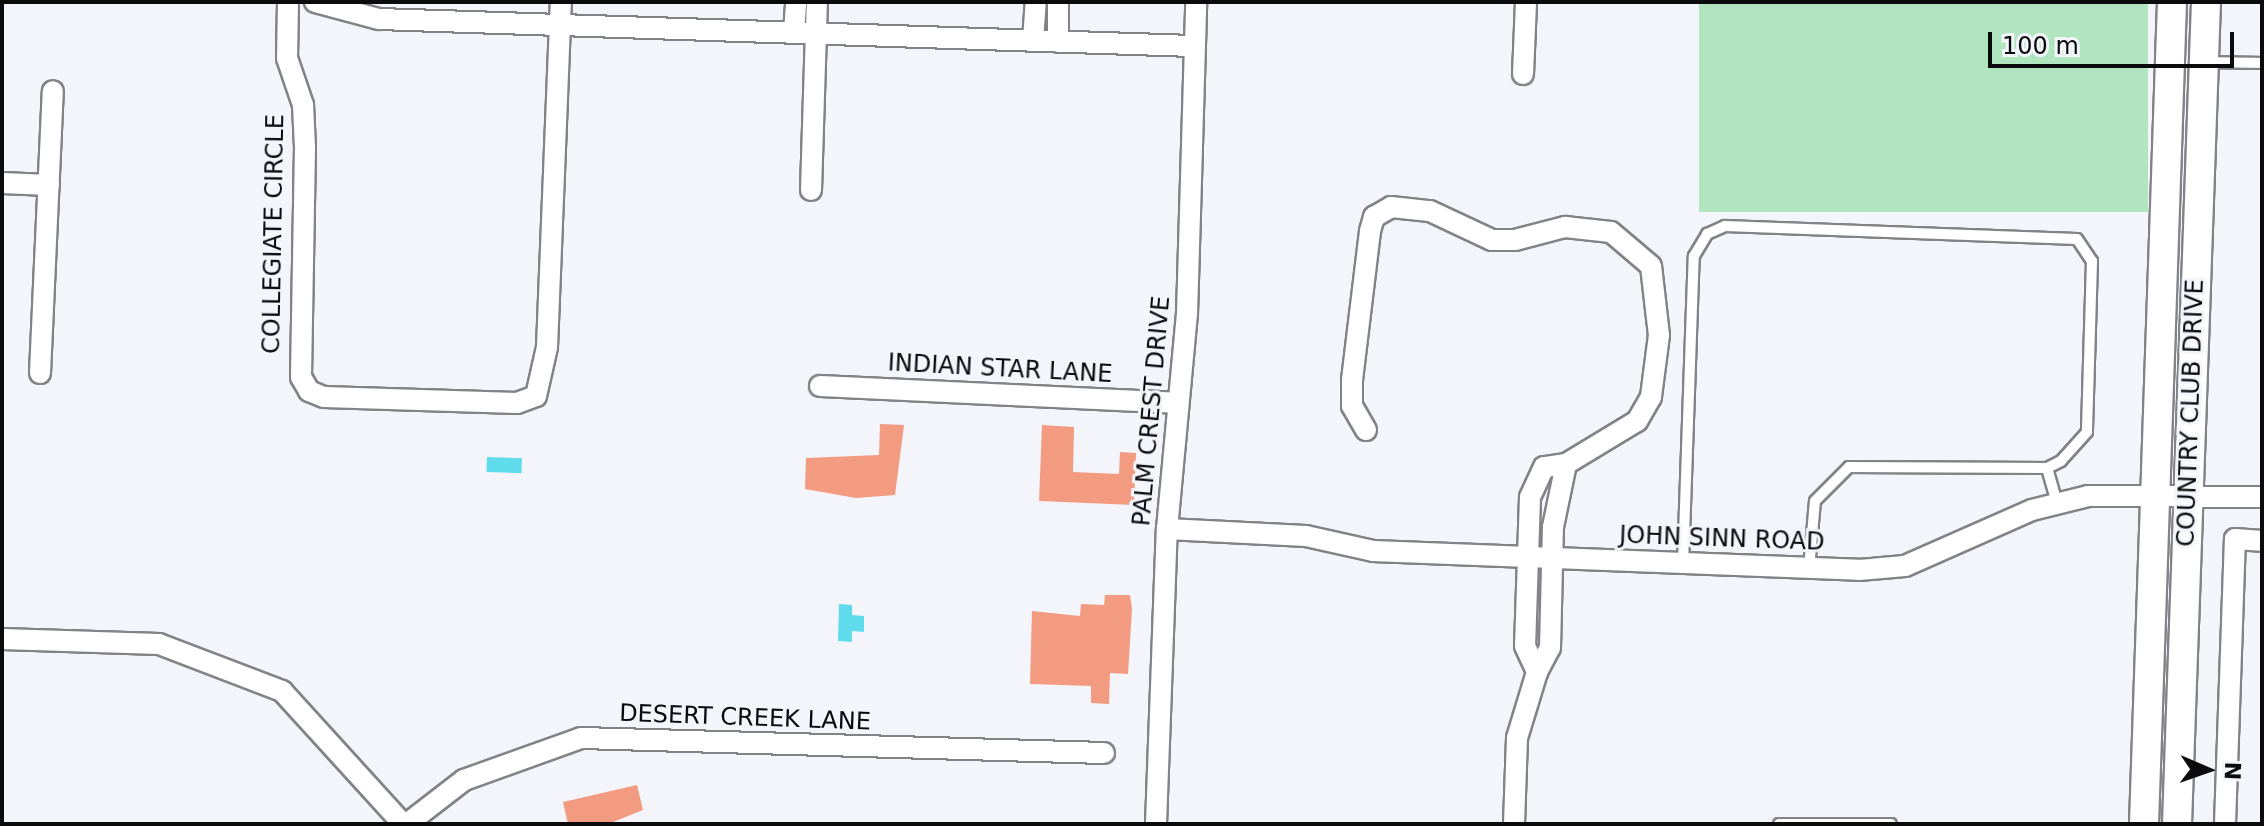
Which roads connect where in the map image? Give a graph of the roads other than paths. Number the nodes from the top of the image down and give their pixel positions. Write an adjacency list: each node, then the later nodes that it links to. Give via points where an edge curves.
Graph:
1 (288, 2): 12 (street, COLLEGIATE CIRCLE, via 287,58 303,105 305,147 297,363 309,391 346,399 517,403 536,396 547,347)
2 (315, 2): 12 (street, via 379,19)
3 (561, 2): 12 (street)
4 (796, 2): 13 (street)
5 (817, 2): 14 (street)
6 (1036, 2): 15 (street)
7 (1058, 2): 16 (street)
8 (1196, 2): 17 (street, PALM CREST DRIVE)
9 (1526, 2): 21 (street)
10 (2172, 2): 18 (main road, COUNTRY CLUB DRIVE)
11 (2206, 2): 19 (main road, COUNTRY CLUB DRIVE)
12 (558, 24): 13 (street)
13 (794, 33): 14 (street)
14 (816, 34): 15 (street); 26 (street)
15 (1033, 41): 16 (street)
16 (1058, 42): 17 (street)
17 (1195, 46): 29 (street, PALM CREST DRIVE, via 1187,314)
18 (2170, 61): 23 (main road, via 2185,71); 34 (main road, COUNTRY CLUB DRIVE)
19 (2204, 62): 20 (lane); 23 (main road, COUNTRY CLUB DRIVE)
20 (2262, 63)
21 (1523, 74)
22 (53, 91): 25 (street)
23 (2200, 180): 33 (main road, COUNTRY CLUB DRIVE)
24 (2, 183): 25 (street)
25 (49, 185): 27 (street)
26 (811, 190)
27 (40, 373)
28 (820, 386): 29 (street, INDIAN STAR LANE)
29 (1177, 403): 39 (street, PALM CREST DRIVE)
30 (1366, 430): 31 (street, via 1352,406 1352,380 1374,217 1405,205 1492,240 1515,240 1565,227 1611,232 1651,266 1658,365 1651,397 1637,421)
31 (1566, 464): 36 (street, via 1544,467); 38 (street)
32 (2047, 468): 37 (lane); 43 (lane, via 2061,461 2087,432 2092,261 2077,239 1725,226 1707,234 1694,256); 44 (lane, via 1849,467 1815,501)
33 (2187, 494): 34 (street, JOHN SINN ROAD); 35 (street, JOHN SINN ROAD); 56 (main road, COUNTRY CLUB DRIVE)
34 (2154, 496): 37 (street, JOHN SINN ROAD, via 2088,496); 55 (main road, COUNTRY CLUB DRIVE)
35 (2262, 497)
36 (1530, 499): 38 (lane); 41 (street)
37 (2057, 504): 44 (street, JOHN SINN ROAD, via 1905,566)
38 (1558, 505): 42 (street)
39 (1167, 529): 41 (street, JOHN SINN ROAD, via 1306,536 1373,551); 51 (street, PALM CREST DRIVE)
40 (2262, 541): 57 (street, via 2235,539)
41 (1528, 558): 42 (street, JOHN SINN ROAD); 45 (street)
42 (1553, 559): 43 (street, JOHN SINN ROAD); 46 (street)
43 (1683, 564): 44 (street, JOHN SINN ROAD)
44 (1809, 569)
45 (1526, 628): 46 (lane); 48 (street, via 1525,646)
46 (1551, 628): 48 (street, via 1550,648)
47 (2, 639): 50 (street, via 159,644 282,691)
48 (1537, 672): 52 (street, via 1517,738)
49 (1104, 753): 50 (street, DESERT CREEK LANE, via 581,738 464,780)
50 (405, 824)
51 (1156, 824)
52 (1514, 824)
53 (1779, 824): 54 (lane)
54 (1891, 824)
55 (2144, 824)
56 (2177, 824)
57 (2225, 824)

